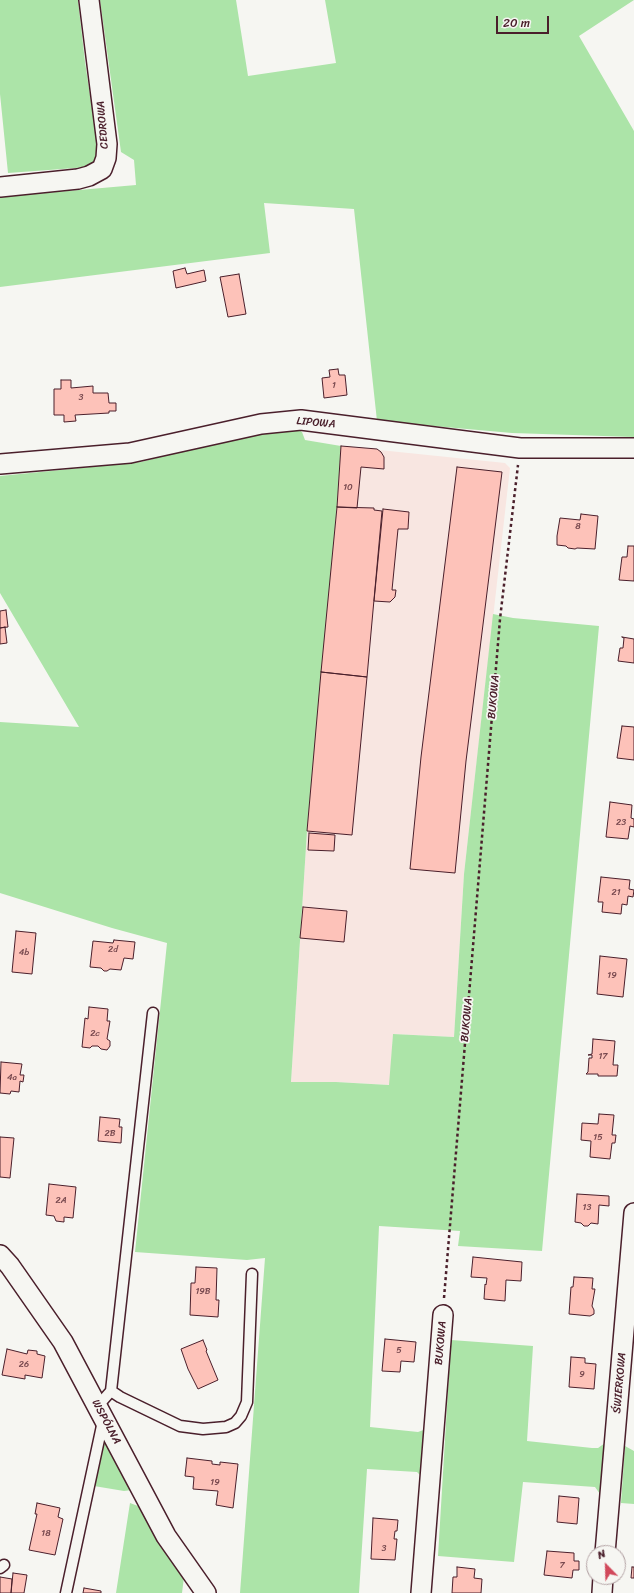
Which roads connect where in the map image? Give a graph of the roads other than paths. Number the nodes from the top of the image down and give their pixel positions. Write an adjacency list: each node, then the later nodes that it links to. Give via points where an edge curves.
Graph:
1 (89, 0): 2 (street, CEDROWA, via 107,144 102,169 78,179)
2 (0, 187)
3 (634, 448): 4 (street, LIPOWA, via 520,448 301,420 261,424 130,453)
4 (0, 464)
5 (153, 1013): 10 (lane)
6 (634, 1212): 12 (street, ŚWIERKOWA)
7 (0, 1255): 11 (street, WSPÓLNA, via 63,1342)
8 (252, 1274): 10 (lane, via 247,1402 241,1416 234,1423 226,1427 203,1429 180,1426)
9 (443, 1315): 15 (street, BUKOWA)
10 (112, 1391): 11 (lane, via 103,1400)
11 (99, 1411): 13 (lane); 14 (street, WSPÓLNA, via 166,1536)
12 (606, 1545)
13 (66, 1593)
14 (206, 1593)
15 (421, 1593)

